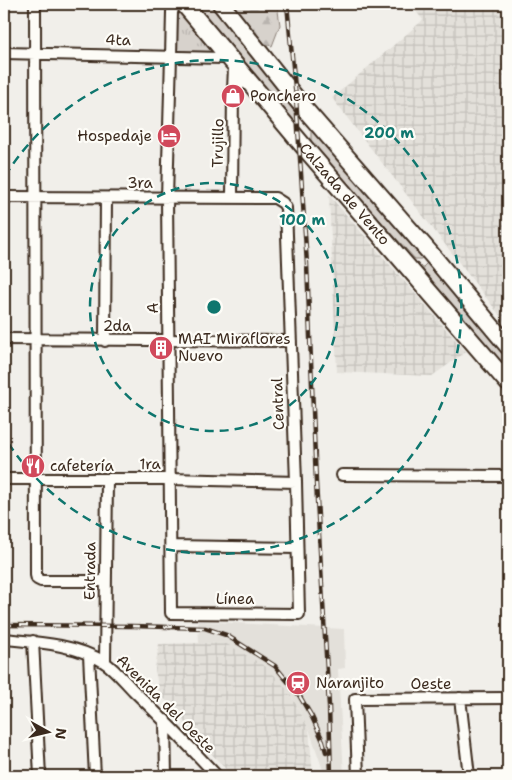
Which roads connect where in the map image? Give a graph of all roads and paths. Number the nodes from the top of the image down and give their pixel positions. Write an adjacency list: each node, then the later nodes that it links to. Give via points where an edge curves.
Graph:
1 (35, 4): 6 (street)
2 (175, 4): 7 (street, A)
3 (184, 4): 8 (main road, Calzada de Vento)
4 (221, 4): 17 (main road, Calzada de Vento, via 303,107)
5 (4, 53): 6 (street, 4ta)
6 (35, 54): 7 (street, 4ta); 13 (street)
7 (170, 56): 8 (street, 4ta); 15 (street, A)
8 (232, 60): 9 (main road, Calzada de Vento); 10 (street, Trujillo)
9 (254, 87): 10 (street, via 239,86); 18 (main road, Calzada de Vento)
10 (233, 90): 11 (street, Trujillo)
11 (232, 196): 15 (street, 3ra); 16 (street, 3ra)
12 (4, 197): 13 (street, 3ra)
13 (36, 198): 14 (street, 3ra); 20 (street)
14 (106, 198): 15 (street, 3ra); 21 (street)
15 (168, 198): 22 (street, A)
16 (275, 198): 23 (street, Central, via 286,208)
17 (431, 254): 18 (main road); 24 (main road, Calzada de Vento)
18 (412, 271): 25 (main road, Calzada de Vento)
19 (4, 339): 20 (street, 2da)
20 (36, 339): 21 (street, 2da); 29 (street)
21 (105, 341): 22 (street, 2da)
22 (168, 341): 23 (street, 2da); 30 (street, A)
23 (291, 342): 32 (street, Central)
24 (508, 346)
25 (507, 378)
26 (342, 475): 27 (street)
27 (508, 476)
28 (4, 479): 29 (street, 1ra)
29 (35, 479): 31 (street, 1ra); 35 (street, via 38,579 41,582)
30 (169, 479): 31 (street, 1ra); 32 (street, 1ra); 33 (street, A)
31 (107, 480): 35 (street, Entrada)
32 (296, 482): 34 (street, Central)
33 (171, 546): 34 (street); 36 (street, A)
34 (297, 548): 37 (street, Central)
35 (105, 581): 41 (street, Entrada)
36 (171, 613): 37 (street, Línea)
37 (299, 614)
38 (4, 639): 39 (street, Avenida del Oeste)
39 (33, 641): 40 (street, Avenida del Oeste); 45 (street)
40 (89, 655): 41 (street, Avenida del Oeste); 46 (street)
41 (105, 663): 44 (street, Avenida del Oeste)
42 (460, 698): 43 (street, Oeste); 49 (street, Oeste, via 355,699); 50 (street)
43 (508, 698)
44 (165, 720): 47 (street); 48 (street, Avenida del Oeste)
45 (40, 776)
46 (95, 776)
47 (166, 776)
48 (217, 776)
49 (358, 776)
50 (469, 776)

